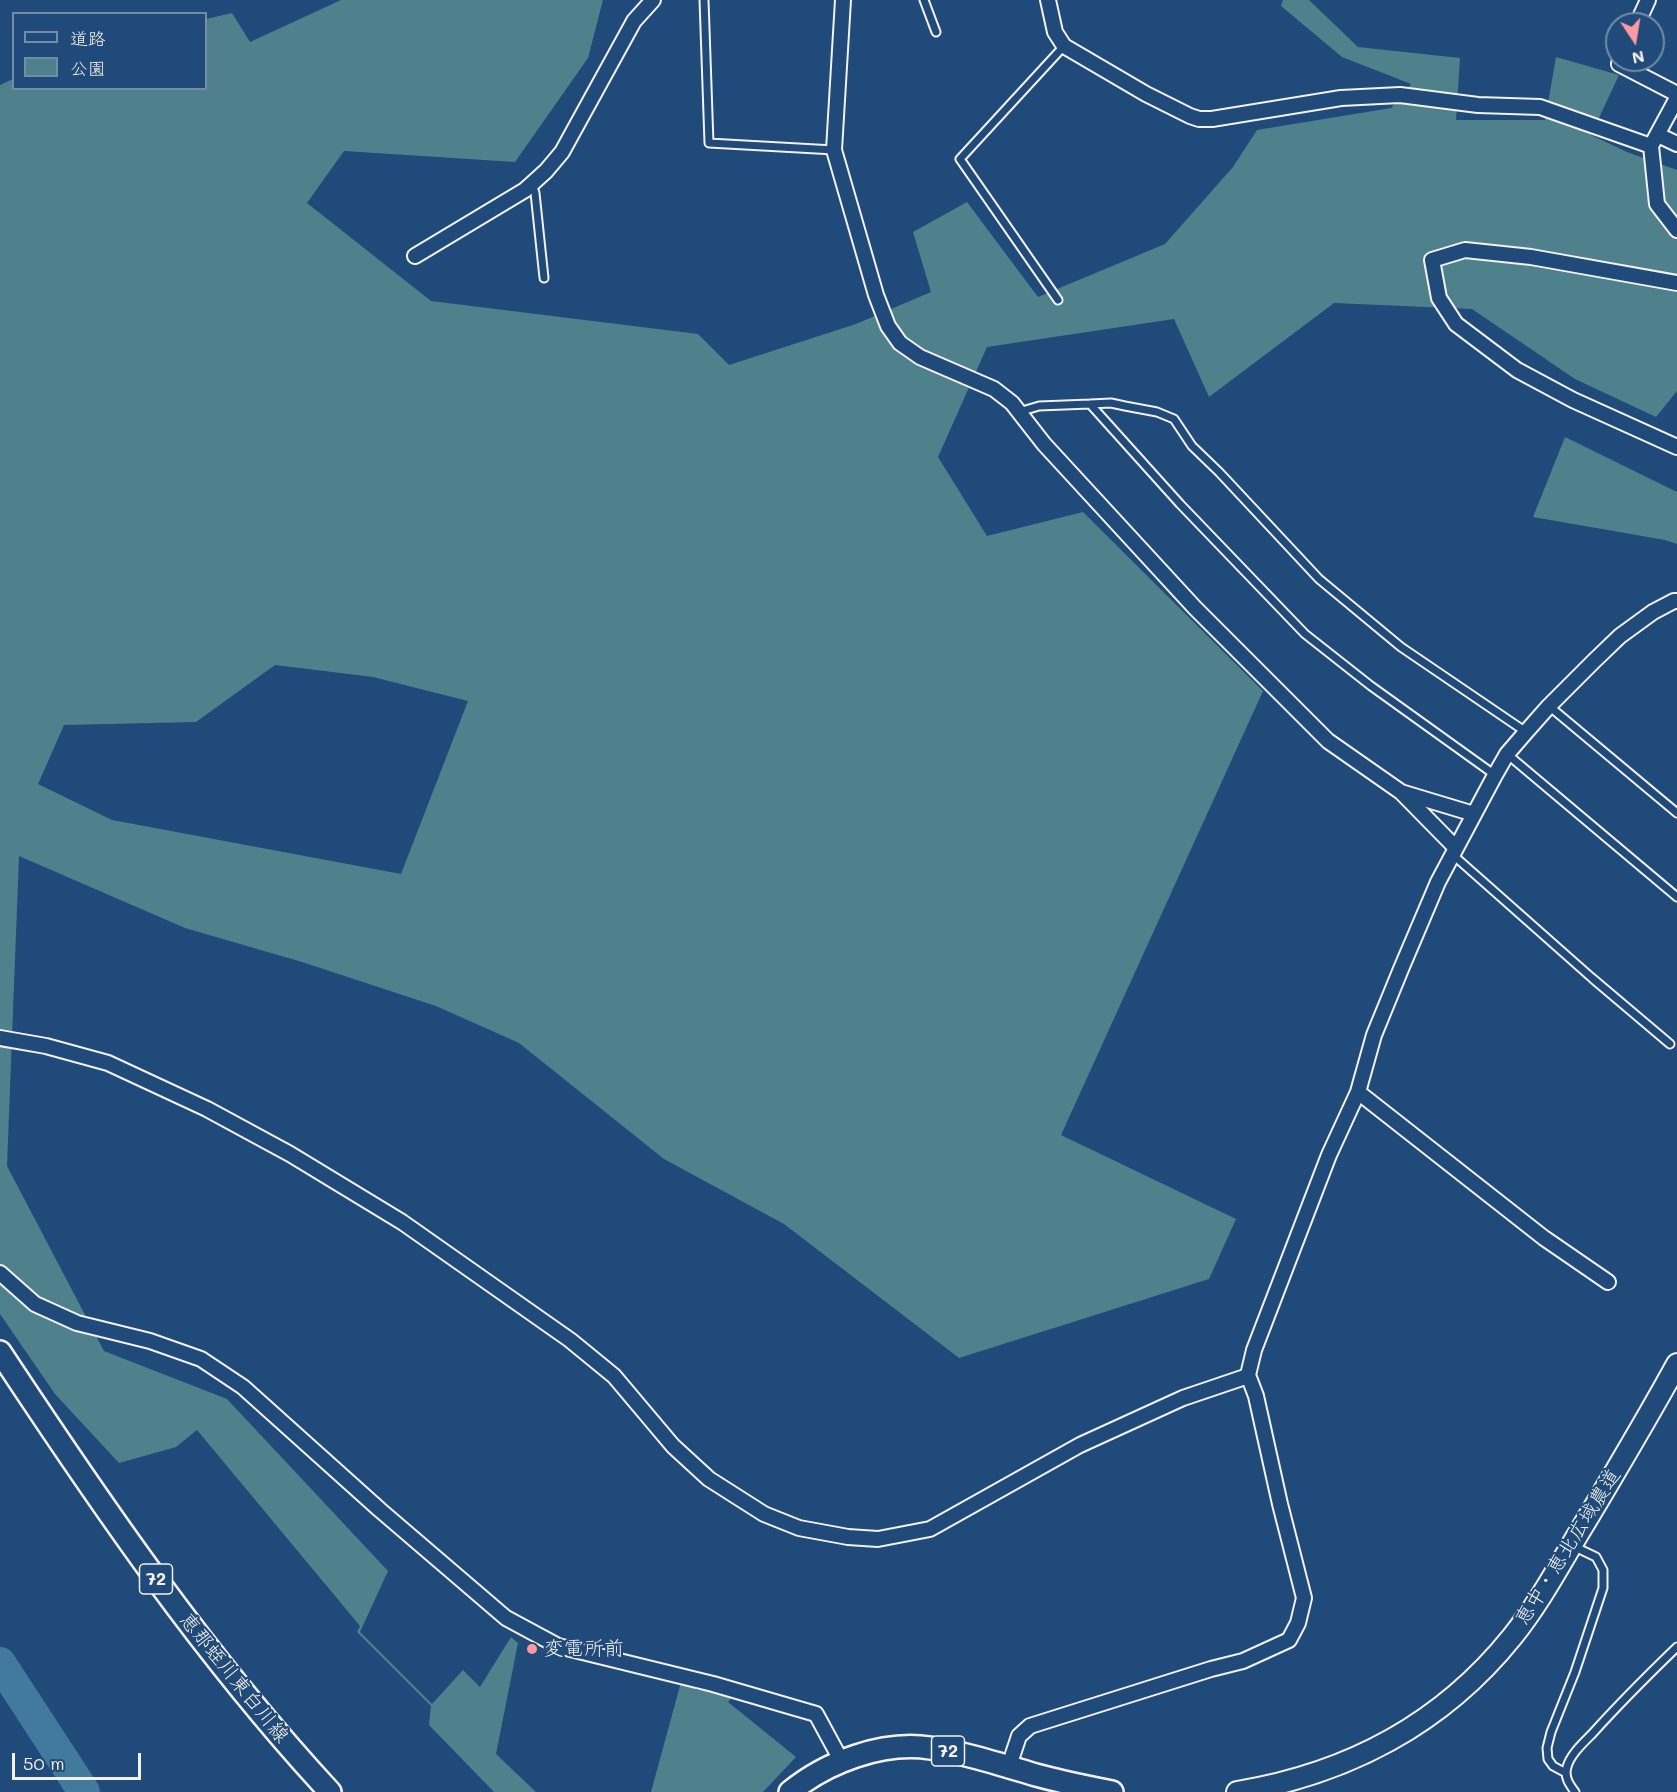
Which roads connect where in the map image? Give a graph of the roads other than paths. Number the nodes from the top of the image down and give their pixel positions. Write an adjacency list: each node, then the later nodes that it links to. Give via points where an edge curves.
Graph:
1 (653, 0): 13 (street, via 634,21 562,152)
2 (704, 0): 12 (lane, via 709,143)
3 (843, 0): 12 (street)
4 (924, 0): 6 (lane)
5 (1048, 0): 7 (street, via 1055,32)
6 (936, 32)
7 (1064, 46): 10 (street, via 1146,94 1199,119 1400,94 1478,105 1540,107); 18 (lane, via 960,159)
8 (1634, 72): 9 (street)
9 (1677, 96): 10 (street)
10 (1655, 140): 11 (street); 14 (street, via 1657,204)
11 (1677, 144)
12 (834, 150): 20 (street, via 876,295 888,326 900,343 920,357 994,389)
13 (532, 184): 15 (street); 16 (lane)
14 (1677, 230)
15 (415, 256)
16 (544, 278)
17 (1677, 283): 21 (street, via 1531,257 1465,250 1432,260 1439,298 1456,324 1517,370)
18 (1058, 300)
19 (1090, 404): 20 (lane, via 1039,406); 24 (lane, via 1125,406 1174,419 1192,446 1319,579 1401,647); 26 (lane, via 1305,634)
20 (1019, 412): 27 (street, via 1196,608 1328,741)
21 (1677, 447)
22 (1677, 601): 23 (street, via 1653,612 1620,636)
23 (1549, 706): 24 (street); 28 (lane)
24 (1526, 732): 25 (street)
25 (1507, 754): 26 (street); 31 (lane)
26 (1495, 775): 29 (street)
27 (1401, 792): 29 (street); 30 (street)
28 (1677, 813)
29 (1474, 814): 30 (street)
30 (1453, 850): 33 (lane); 34 (street, via 1374,1035)
31 (1677, 897)
32 (0, 1038): 39 (street, via 108,1063 207,1109 402,1222 570,1340 614,1376 673,1446 709,1479 765,1514 799,1528 878,1539 930,1529 1080,1445 1184,1398)
33 (1670, 1044)
34 (1358, 1092): 36 (street, via 1544,1238); 39 (street, via 1325,1166 1254,1350)
35 (0, 1273): 42 (street, via 35,1304 77,1323 150,1341 201,1359 243,1386 506,1618 558,1646 714,1684 816,1714)
36 (1608, 1282)
37 (0, 1352): 45 (main road, 恵那蛭川東白川線 / 72, via 168,1596)
38 (1677, 1364): 40 (street, 恵中・恵北広域農道)
39 (1248, 1376): 43 (street, via 1256,1395 1304,1598 1289,1640 1243,1661 1030,1726 1019,1736)
40 (1571, 1546): 44 (lane, via 1596,1557 1603,1570 1603,1588 1547,1748 1553,1766); 48 (street, 恵中・恵北広域農道, via 1513,1636 1462,1690 1433,1713 1372,1751 1294,1779)
41 (1675, 1652): 44 (lane, via 1612,1711 1578,1749 1567,1764)
42 (842, 1762): 43 (main road, 72, via 900,1747 929,1748); 46 (main road, 72, via 820,1771)
43 (1009, 1766): 47 (main road, 72)
44 (1566, 1773): 49 (lane)
45 (330, 1792)
46 (790, 1792)
47 (1112, 1792)
48 (1237, 1792)
49 (1575, 1792)

